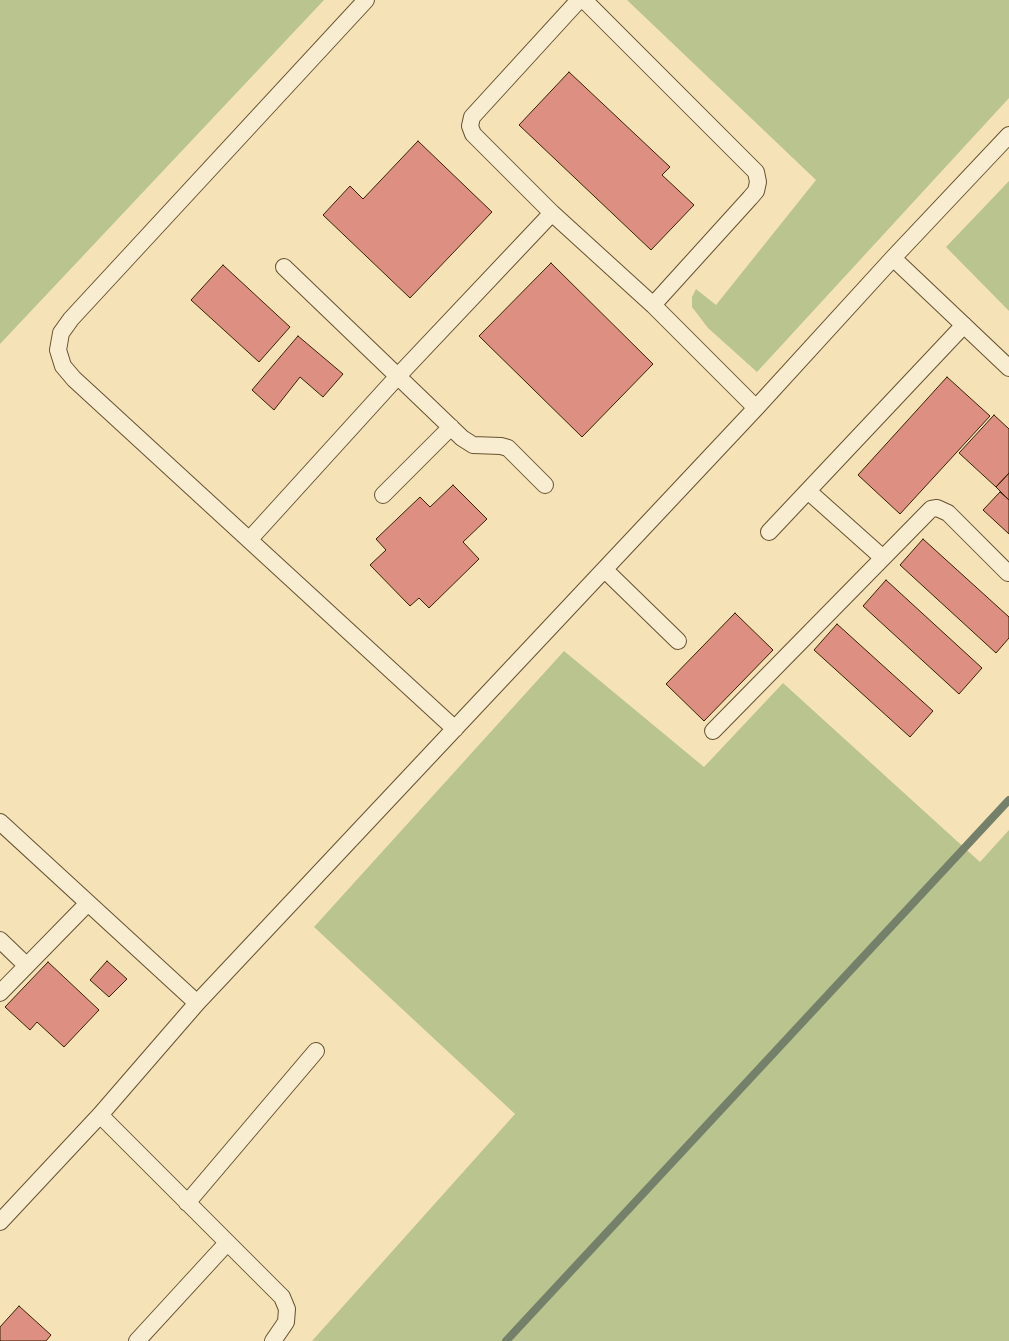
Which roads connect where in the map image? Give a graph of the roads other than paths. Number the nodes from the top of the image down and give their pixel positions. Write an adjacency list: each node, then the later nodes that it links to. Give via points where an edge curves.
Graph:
1 (366, 0): 18 (lane, via 71,319 61,333 58,350 63,366 74,379)
2 (579, 0): 5 (lane, via 478,110 472,117 470,126 473,134)
3 (584, 0): 8 (lane, via 756,172 756,191)
4 (1009, 135): 6 (lane)
5 (552, 213): 8 (lane); 11 (lane)
6 (893, 258): 9 (lane); 12 (lane)
7 (284, 267): 11 (lane)
8 (653, 305): 12 (lane)
9 (964, 325): 10 (lane); 15 (lane)
10 (1009, 368)
11 (398, 376): 13 (lane); 18 (lane)
12 (756, 408): 20 (lane)
13 (451, 427): 14 (lane, via 473,445 508,448); 16 (lane)
14 (546, 485)
15 (808, 491): 17 (lane); 19 (lane)
16 (383, 495)
17 (769, 532)
18 (249, 540): 23 (lane)
19 (883, 558): 21 (lane, via 931,509 937,508 948,513); 24 (lane)
20 (605, 570): 22 (lane); 23 (lane)
21 (1008, 573)
22 (678, 641)
23 (455, 729): 30 (lane)
24 (713, 731)
25 (0, 822): 26 (lane)
26 (88, 902): 28 (lane); 30 (lane)
27 (0, 940): 28 (lane)
28 (26, 965): 29 (lane)
29 (0, 993)
30 (197, 1003): 32 (lane)
31 (316, 1051): 33 (lane)
32 (100, 1115): 33 (lane); 34 (lane)
33 (187, 1203): 35 (lane)
34 (0, 1222)
35 (227, 1243): 36 (lane); 37 (lane, via 282,1297 287,1309 286,1322)
36 (138, 1341)
37 (273, 1341)

